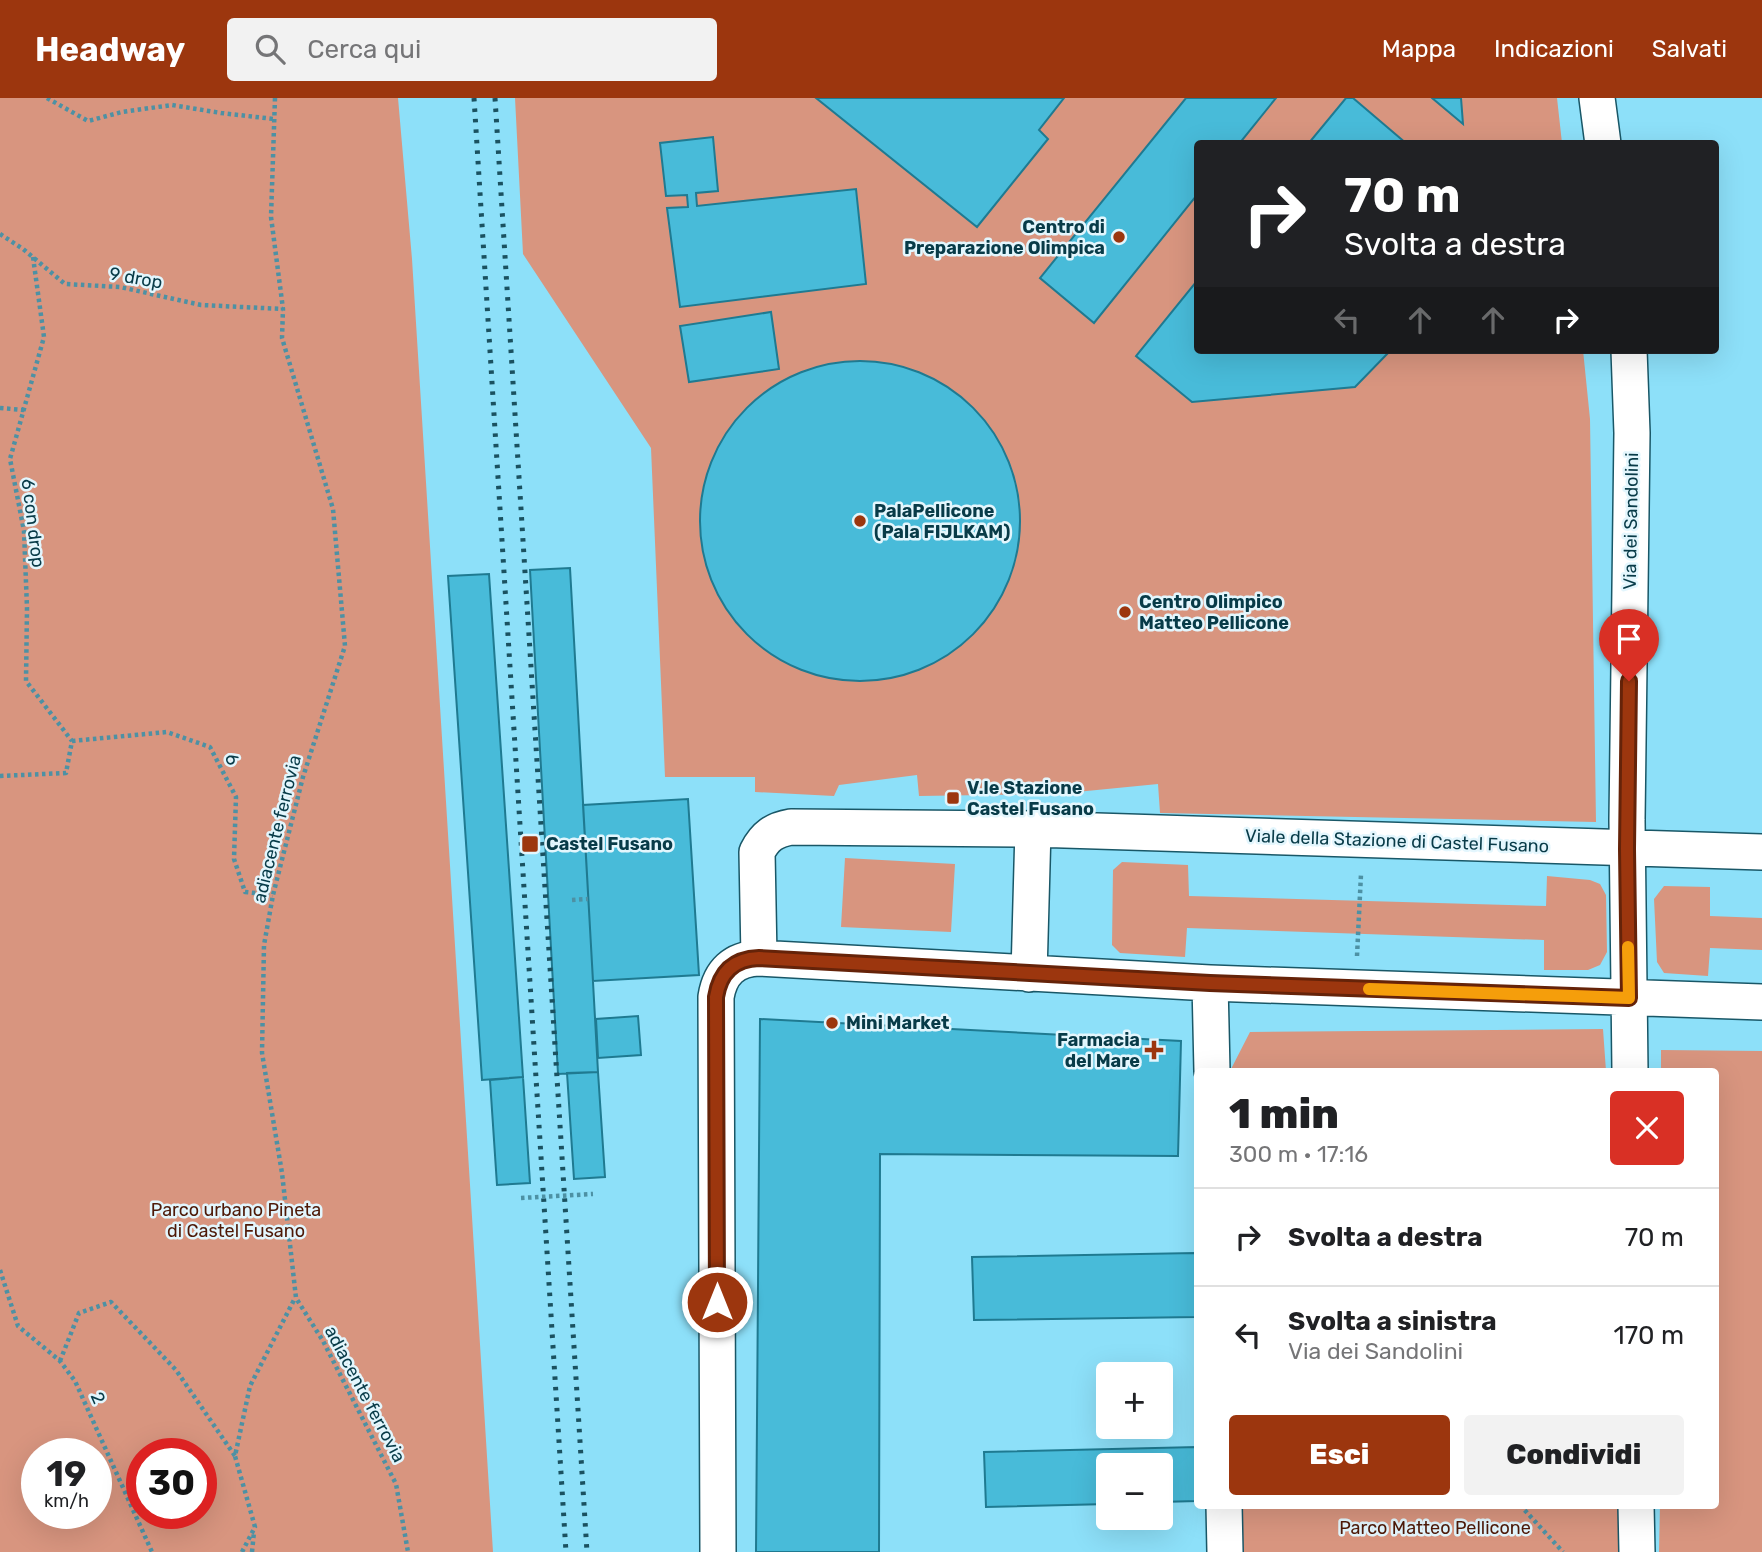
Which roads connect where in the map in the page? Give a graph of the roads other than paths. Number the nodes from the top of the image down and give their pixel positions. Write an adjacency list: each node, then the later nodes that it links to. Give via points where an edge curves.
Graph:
1 (1597, 98): 2 (street)
2 (1602, 140)
3 (1629, 354): 5 (street, Via dei Sandolini)
4 (1033, 829): 5 (street, Viale della Stazione di Castel Fusano); 7 (street, Viale della Stazione di Castel Fusano, via 781,829 766,837 757,852); 8 (street)
5 (1627, 849): 6 (street, Viale della Stazione di Castel Fusano); 10 (street, Via dei Sandolini)
6 (1762, 852)
7 (759, 958): 8 (street); 16 (street, via 742,960 727,969 716,997)
8 (1029, 974): 9 (street)
9 (1210, 983): 10 (street); 12 (street)
10 (1629, 998): 11 (street); 13 (street, Via dei Sandolini)
11 (1762, 1002)
12 (1212, 1068)
13 (1630, 1068)
14 (1224, 1509): 17 (street)
15 (1636, 1509): 18 (street)
16 (718, 1552)
17 (1225, 1552)
18 (1637, 1552)

